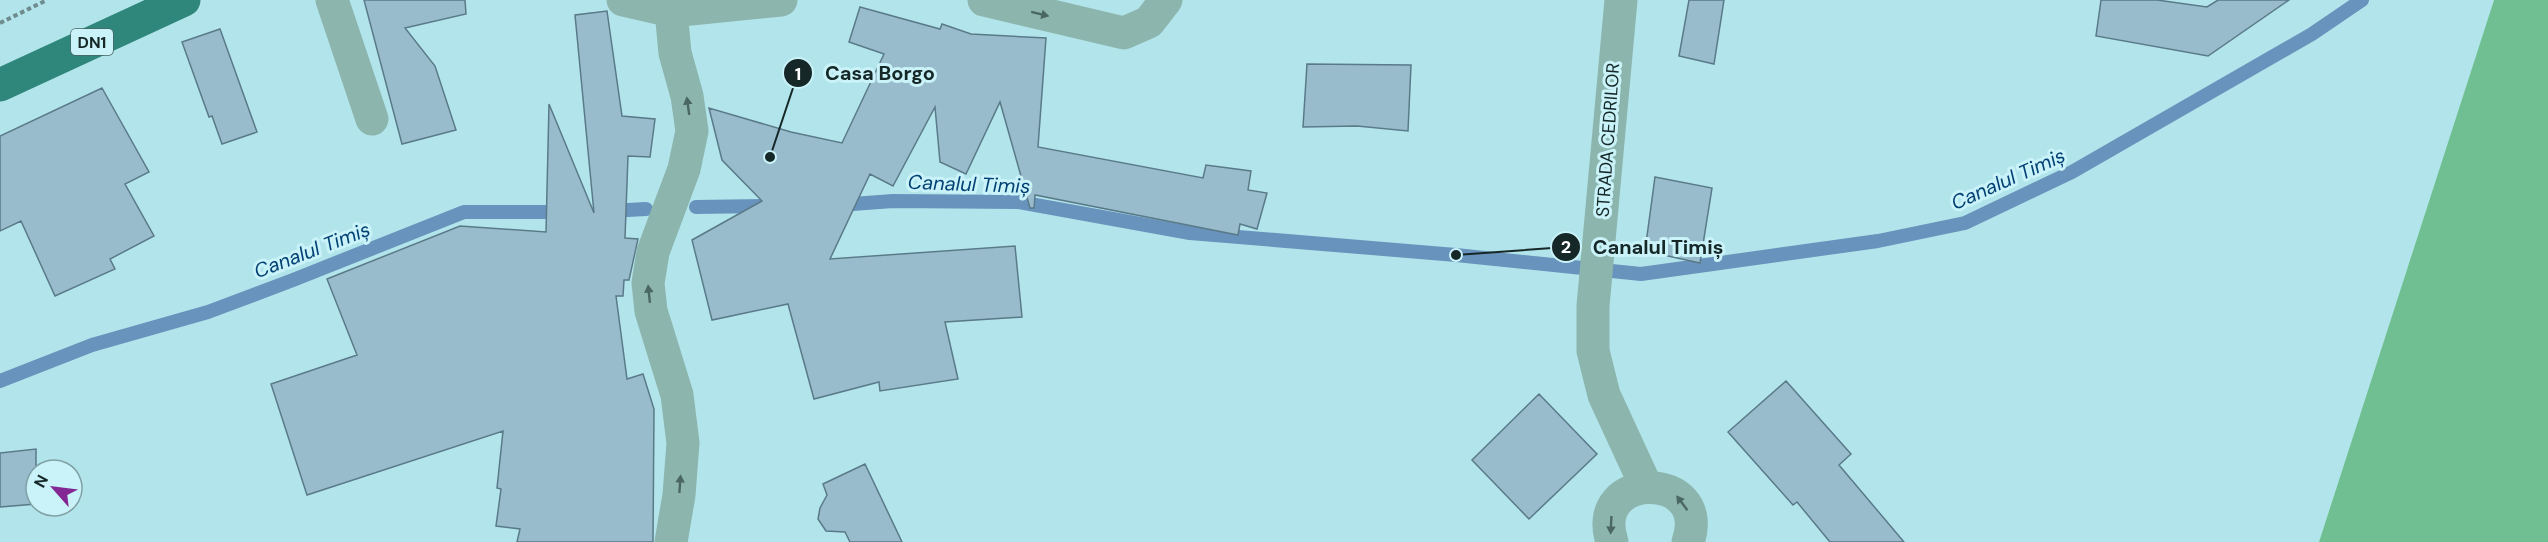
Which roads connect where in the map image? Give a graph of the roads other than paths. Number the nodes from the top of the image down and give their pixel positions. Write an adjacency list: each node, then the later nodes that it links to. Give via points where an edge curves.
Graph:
1 (184, 0): 9 (main road, DN1)
2 (332, 0): 10 (street)
3 (623, 0): 8 (street)
4 (781, 0): 8 (street)
5 (984, 0): 6 (street, one-way to 6, via 1124,33 1149,22)
6 (1166, 0)
7 (1621, 0): 11 (street, STRADA CEDRILOR, via 1593,306 1593,351 1604,394)
8 (671, 11): 13 (street, one-way to 8, via 680,495 683,443 676,395 651,311 648,283 653,252 684,169 692,131 675,53)
9 (0, 85)
10 (372, 119)
11 (1646, 486): 12 (street, one-way to 11, via 1689,513 1682,501 1672,492); 14 (street, one-way to 14, via 1633,489 1614,507 1609,520)
12 (1690, 541)
13 (671, 542)
14 (1612, 542)

